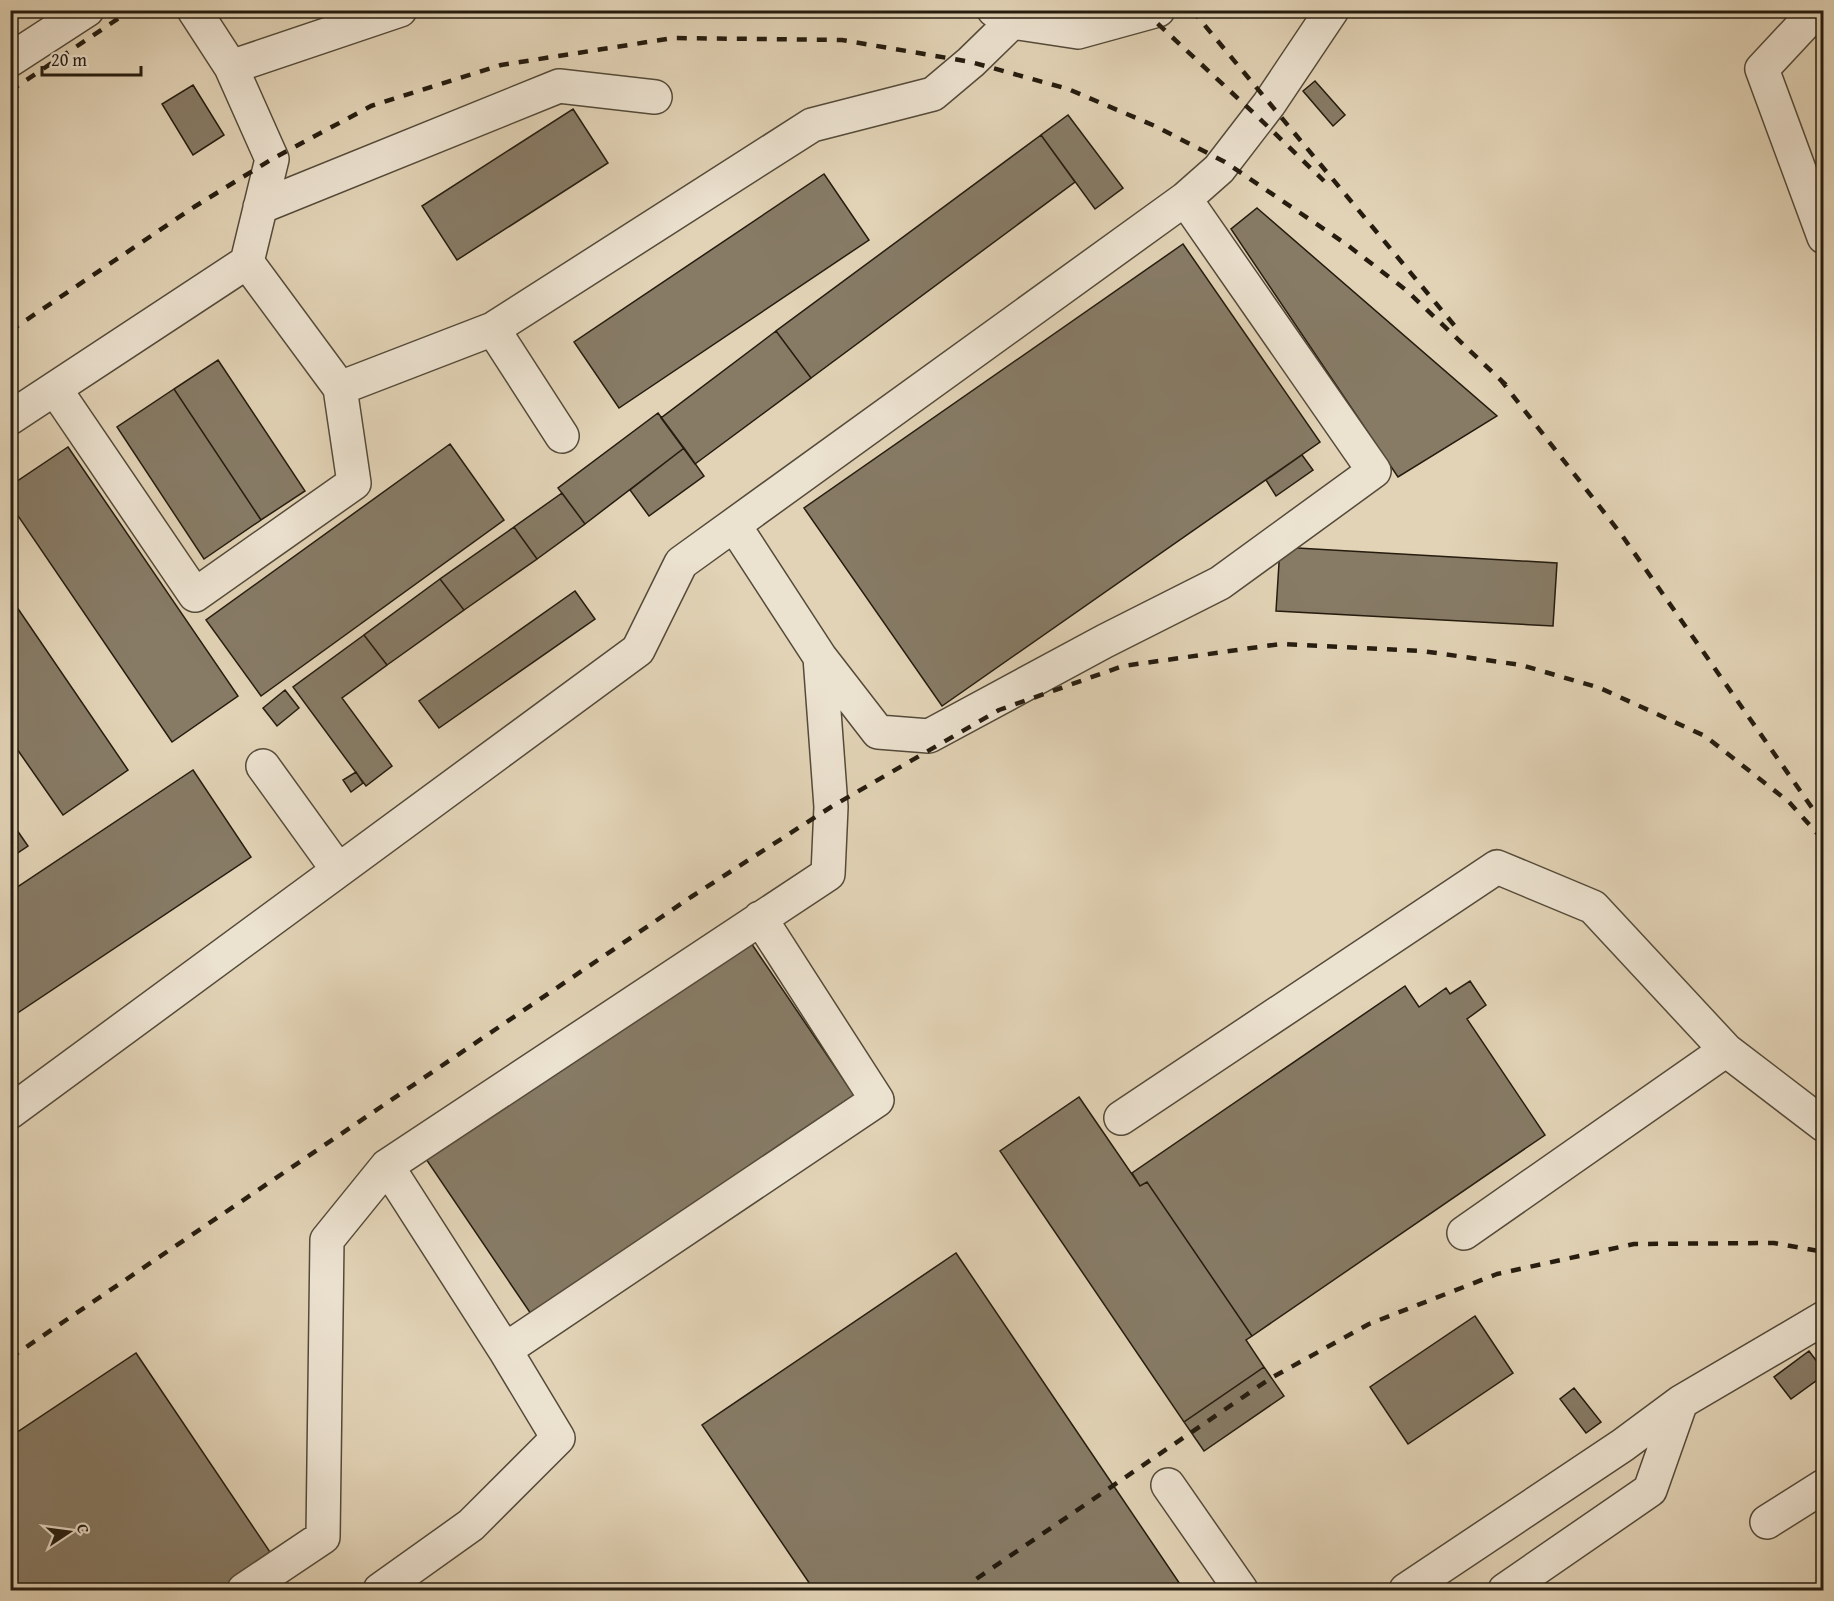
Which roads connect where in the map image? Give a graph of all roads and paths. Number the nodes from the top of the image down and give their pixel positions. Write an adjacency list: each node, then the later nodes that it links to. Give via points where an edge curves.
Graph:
1 (87, 10): 8 (lane)
2 (194, 10): 9 (lane)
3 (400, 10): 9 (lane)
4 (1158, 10): 7 (lane, via 1078,32)
5 (1332, 10): 11 (lane, via 1219,170)
6 (1816, 10): 13 (lane, via 1762,69)
7 (1003, 16): 15 (lane, via 971,62 933,94 812,125)
8 (10, 60)
9 (231, 67): 12 (lane, via 272,159)
10 (656, 97): 12 (lane, via 559,87)
11 (1185, 199): 20 (lane); 21 (lane, via 1374,471 1220,583 929,736 878,732)
12 (260, 207): 14 (lane)
13 (1824, 237)
14 (248, 262): 16 (lane); 17 (lane)
15 (493, 329): 16 (lane); 19 (lane)
16 (340, 388): 17 (lane, via 354,483 195,595)
17 (55, 389): 18 (lane)
18 (10, 418)
19 (562, 436)
20 (734, 525): 21 (lane); 23 (lane, via 681,563 638,650)
21 (820, 657): 24 (lane, via 831,807 828,874)
22 (263, 766): 23 (lane)
23 (338, 870): 26 (lane)
24 (760, 918): 29 (lane); 32 (lane, via 877,1100)
25 (1726, 1050): 27 (lane, via 1593,907 1497,867); 28 (lane); 30 (lane)
26 (10, 1112)
27 (1121, 1118)
28 (1824, 1125)
29 (387, 1166): 32 (lane); 37 (lane, via 327,1240 323,1537)
30 (1464, 1233)
31 (1824, 1318): 33 (lane)
32 (505, 1350): 38 (lane, via 558,1438 471,1525)
33 (1681, 1402): 40 (lane); 41 (lane, via 1650,1490)
34 (1168, 1485): 39 (lane)
35 (1824, 1486): 36 (lane)
36 (1767, 1522)
37 (244, 1590)
38 (380, 1590)
39 (1241, 1590)
40 (1406, 1590)
41 (1505, 1590)

